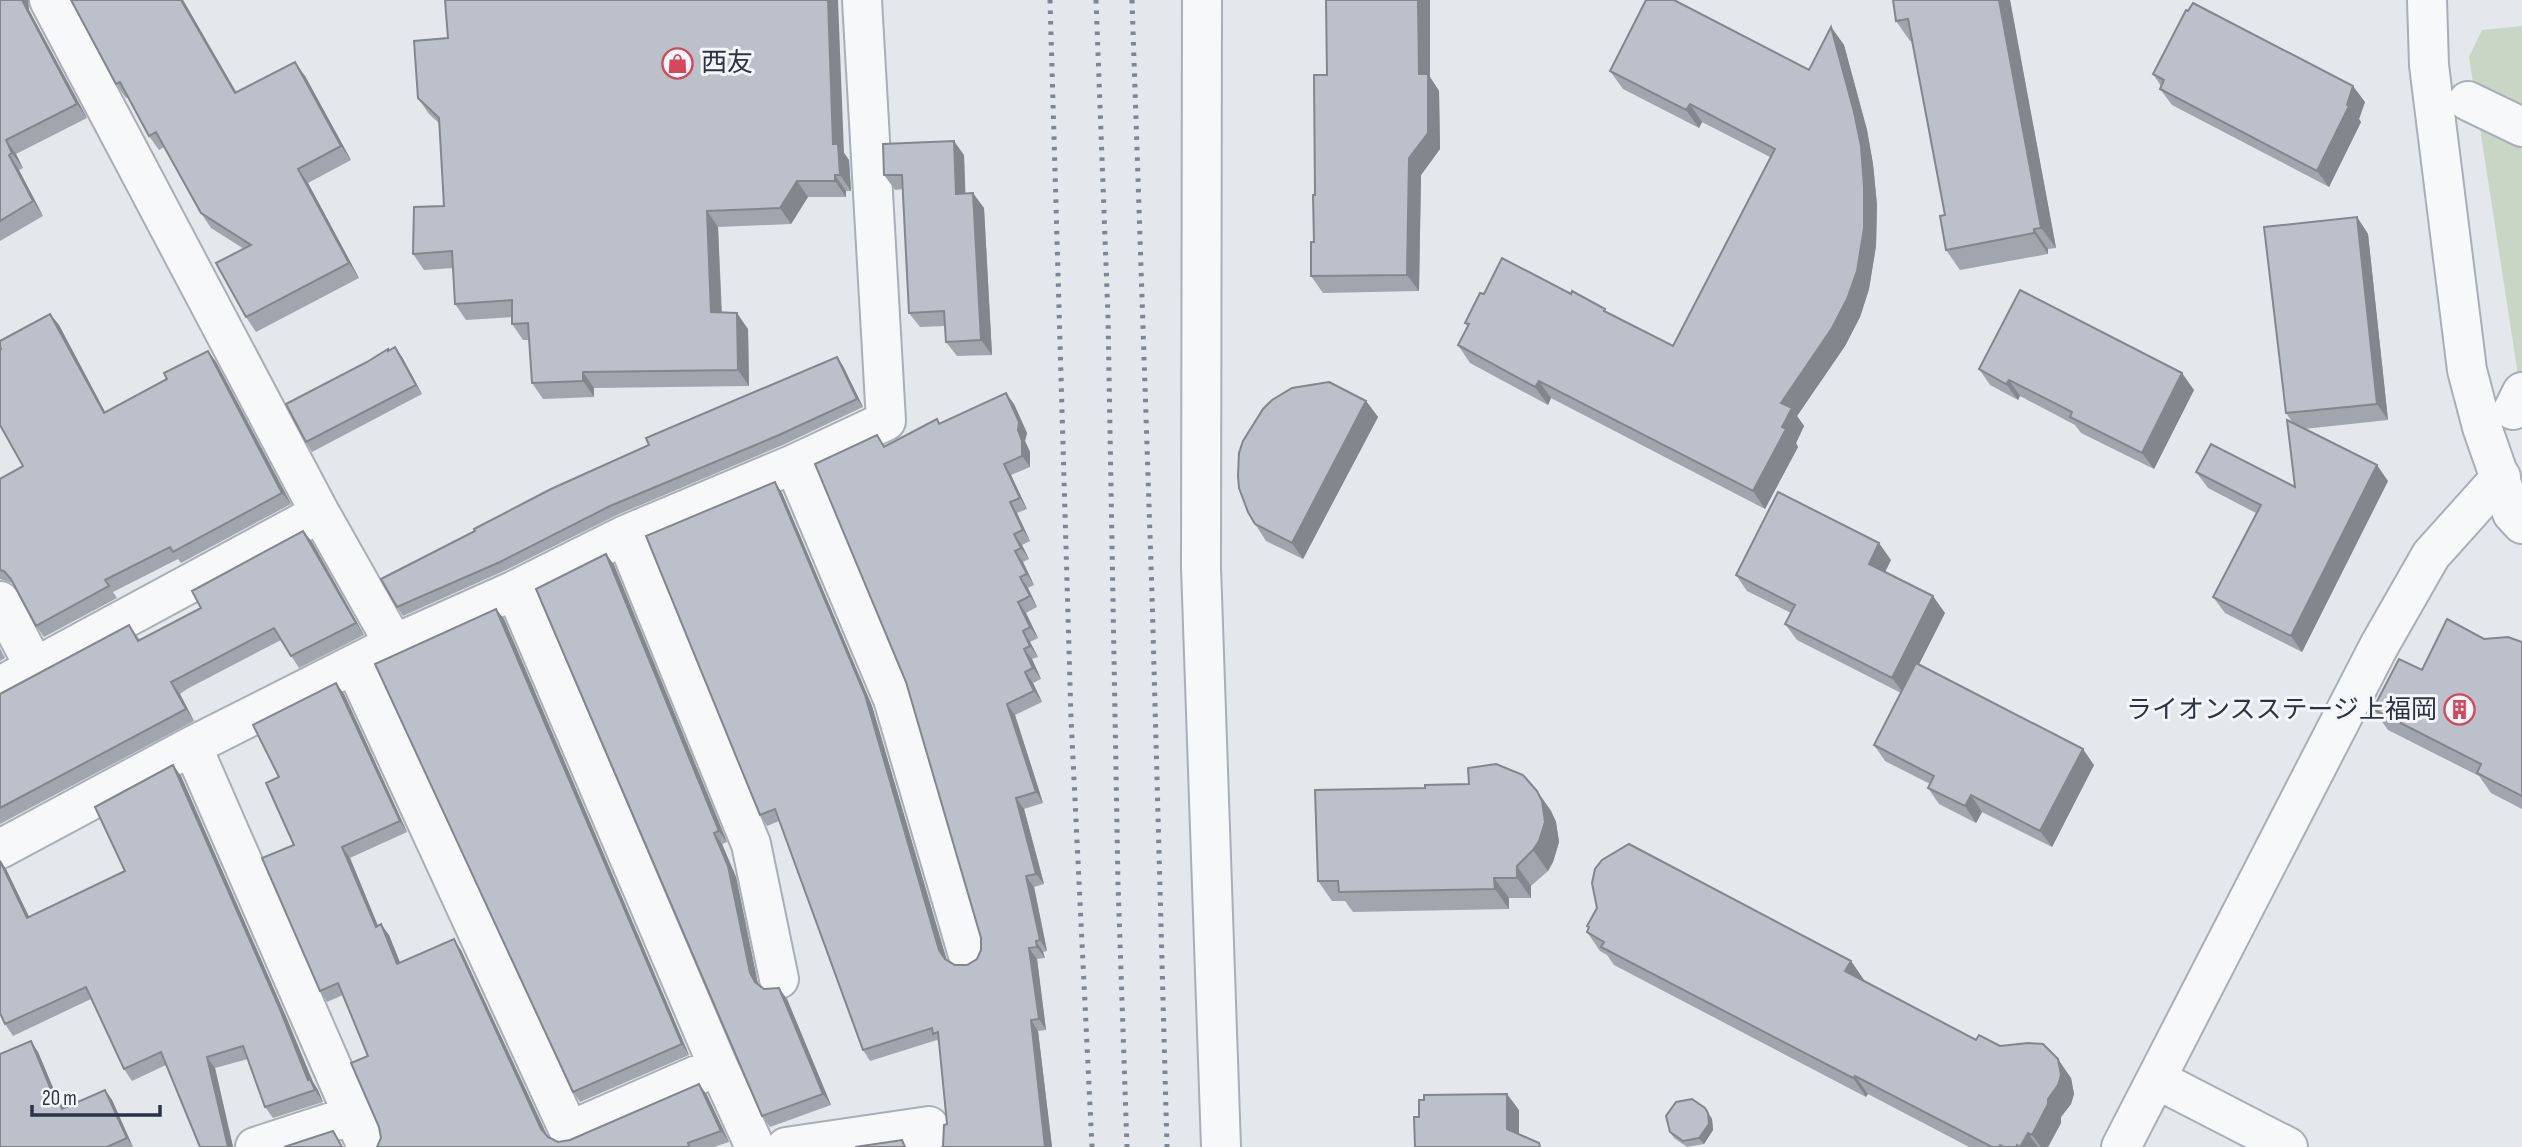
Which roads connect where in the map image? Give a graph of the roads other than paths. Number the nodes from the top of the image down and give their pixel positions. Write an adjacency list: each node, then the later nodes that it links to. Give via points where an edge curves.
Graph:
1 (49, 0): 9 (street)
2 (862, 0): 7 (street, via 886,421)
3 (1202, 0): 29 (street, via 1201,567)
4 (2427, 0): 8 (street, via 2429,65 2467,370)
5 (2468, 101): 6 (street)
6 (2522, 127)
7 (794, 464): 11 (street); 20 (street, via 893,699)
8 (2501, 477): 10 (street, via 2512,513); 23 (street, via 2431,555 2379,646)
9 (320, 513): 14 (street); 16 (street)
10 (2522, 524)
11 (625, 535): 12 (street); 21 (street, via 751,844)
12 (515, 590): 14 (street); 22 (street)
13 (0, 601): 16 (street)
14 (394, 644): 15 (street)
15 (354, 664): 18 (street); 22 (street, via 569,1130)
16 (35, 668): 17 (street)
17 (0, 686)
18 (192, 746): 19 (street); 24 (street)
19 (0, 849)
20 (968, 954)
21 (779, 979)
22 (718, 1066): 26 (street)
23 (2156, 1079): 30 (street); 31 (street)
24 (360, 1131): 25 (street)
25 (255, 1147)
26 (755, 1147)
27 (786, 1147): 28 (street, via 929,1126)
28 (931, 1147)
29 (1221, 1147)
30 (2121, 1147)
31 (2288, 1147)

